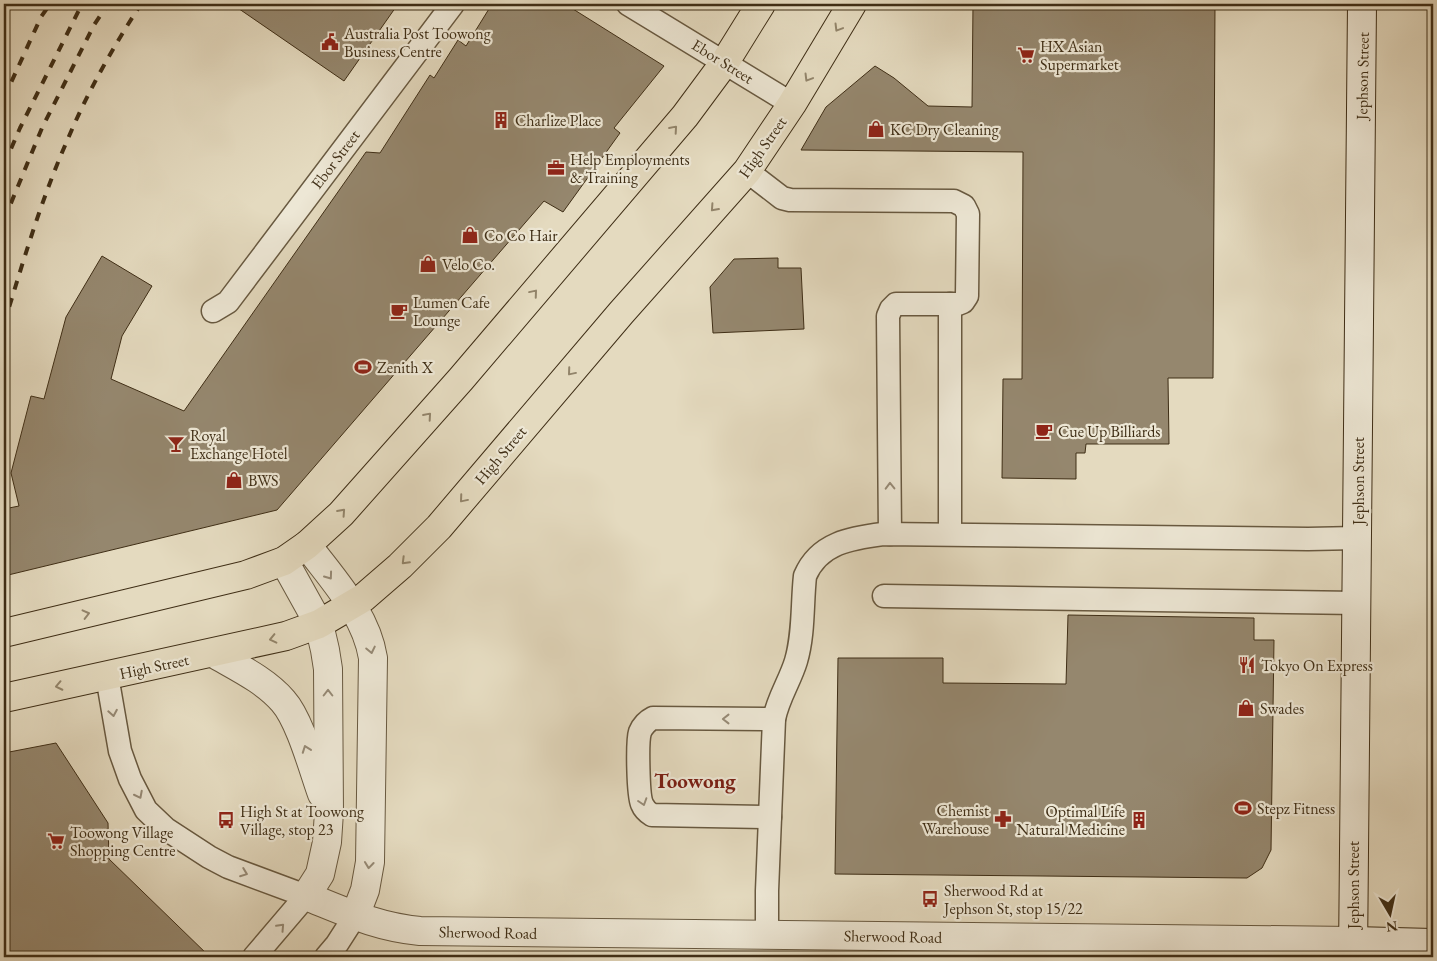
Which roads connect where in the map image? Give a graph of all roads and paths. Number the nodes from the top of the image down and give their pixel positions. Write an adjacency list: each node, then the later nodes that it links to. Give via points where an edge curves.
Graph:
1 (453, 4): 10 (lane, Ebor Street, via 228,302)
2 (628, 4): 6 (lane, Ebor Street)
3 (761, 4): 6 (highway)
4 (852, 4): 7 (highway, High Street, one-way to 7)
5 (1362, 4): 13 (street, Jephson Street)
6 (725, 62): 7 (lane, Ebor Street); 14 (highway, one-way to 6, via 340,514 461,379 685,116)
7 (792, 104): 8 (highway, High Street)
8 (747, 171): 9 (lane, via 782,198 790,200 954,201 964,206 968,214 967,296 963,302); 18 (highway, High Street, one-way to 18, via 439,527 400,566)
9 (950, 304): 11 (lane, one-way to 9, via 888,316 896,304); 12 (lane)
10 (213, 311)
11 (890, 534): 12 (lane); 24 (lane, via 845,541 815,558 809,566 805,576 800,646)
12 (950, 534): 13 (lane)
13 (1357, 538): 17 (street, Jephson Street)
14 (307, 545): 15 (highway); 18 (street, one-way to 18)
15 (284, 561): 19 (street); 20 (highway, one-way to 15, via 246,575)
16 (884, 596): 17 (lane)
17 (1357, 603): 31 (street, Jephson Street)
18 (352, 606): 19 (highway, High Street); 28 (street, one-way to 28, via 367,636 373,668 370,862 365,890)
19 (319, 624): 21 (highway, High Street, one-way to 21, via 286,636); 25 (street, one-way to 19, via 328,669)
20 (4, 633)
21 (213, 653): 22 (highway, High Street); 25 (street, one-way to 21, via 290,710 269,687)
22 (107, 676): 23 (highway, High Street, one-way to 23); 27 (lane, Sherwood Road, one-way to 27, via 120,750 130,780 146,810 166,829 209,857)
23 (4, 698)
24 (774, 719): 26 (lane); 26 (lane, one-way to 26, via 653,718 647,721 639,737 640,797 644,809 652,815)
25 (328, 812): 27 (street, via 323,865)
26 (770, 817): 29 (lane)
27 (306, 896): 28 (street, Sherwood Road); 32 (lane, one-way to 27)
28 (355, 916): 29 (street, Sherwood Road, via 392,928 420,931); 33 (lane)
29 (767, 935): 31 (street, Sherwood Road)
30 (1433, 943): 31 (street, Sherwood Road)
31 (1353, 949)
32 (254, 957)
33 (326, 957)

